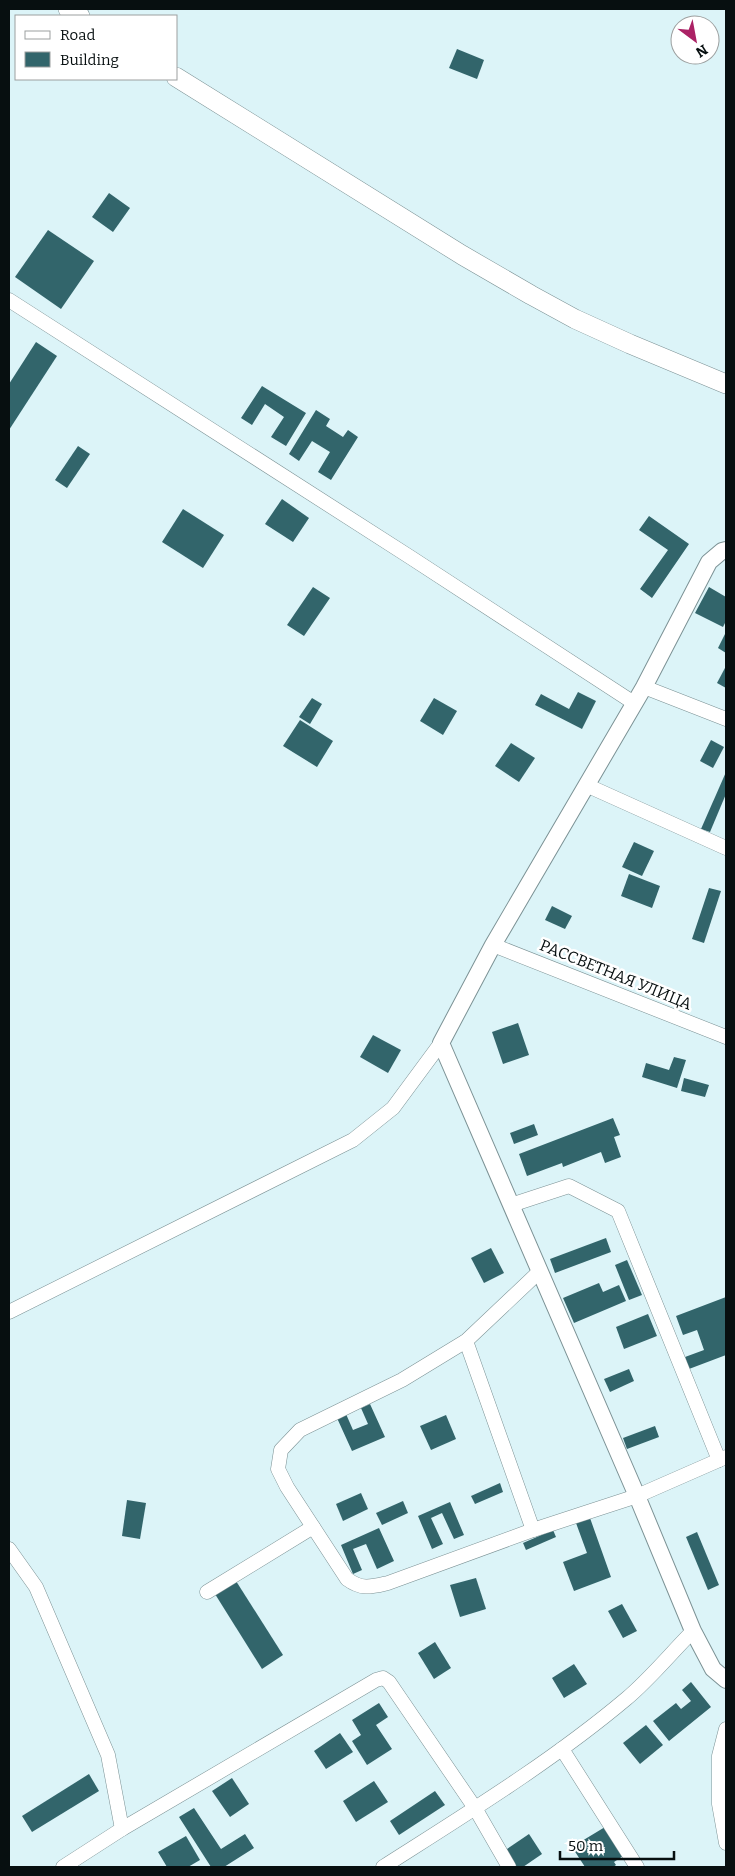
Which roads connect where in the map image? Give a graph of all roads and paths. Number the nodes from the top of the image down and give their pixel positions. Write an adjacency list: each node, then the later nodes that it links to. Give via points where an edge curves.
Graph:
1 (178, 78): 3 (main road, via 531,295 630,344)
2 (9, 300): 6 (street)
3 (726, 384)
4 (726, 550): 5 (street, via 709,562)
5 (644, 687): 6 (street); 7 (street)
6 (634, 703): 8 (street)
7 (726, 719)
8 (586, 785): 9 (street); 10 (street)
9 (726, 848)
10 (493, 945): 11 (street, РАССВЕТНАЯ УЛИЦА); 12 (street)
11 (726, 1037)
12 (441, 1043): 13 (street); 15 (street, via 392,1108 353,1140)
13 (511, 1205): 14 (street); 17 (street, via 569,1186 618,1211)
14 (540, 1270): 16 (street); 18 (street)
15 (9, 1312)
16 (466, 1341): 19 (street, via 402,1380 300,1430 281,1450 278,1469); 20 (street)
17 (723, 1459): 18 (street)
18 (637, 1496): 20 (street); 23 (street)
19 (313, 1527): 20 (street, via 347,1579 357,1586 372,1587); 22 (street)
20 (533, 1530)
21 (9, 1549): 28 (street, via 36,1586 108,1755)
22 (207, 1592)
23 (693, 1631): 24 (street, via 713,1669); 26 (street, via 628,1698)
24 (726, 1680)
25 (726, 1729): 29 (street, via 719,1756 719,1804)
26 (562, 1749): 27 (street); 33 (street)
27 (474, 1808): 28 (street, via 389,1682 383,1678); 31 (street); 32 (street)
28 (122, 1829): 30 (street)
29 (726, 1843)
30 (63, 1867)
31 (383, 1867)
32 (509, 1867)
33 (637, 1867)

